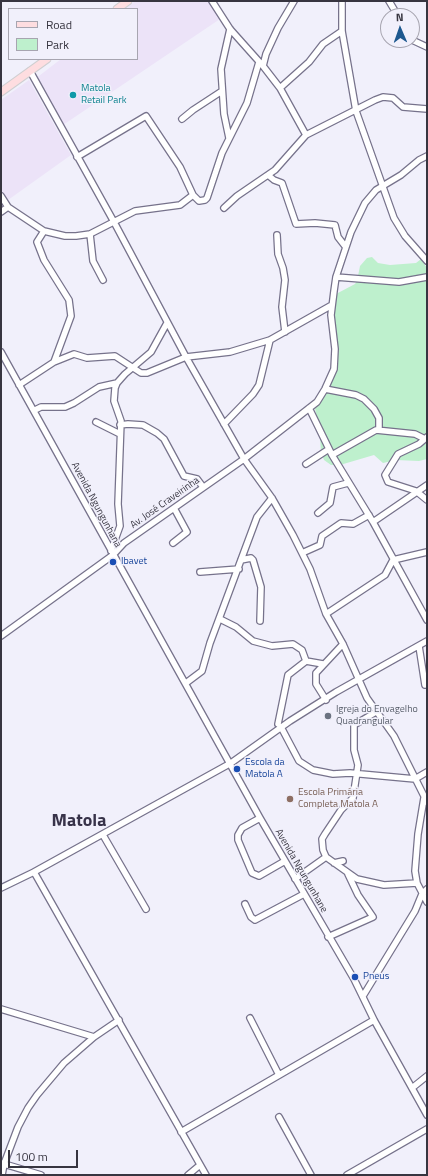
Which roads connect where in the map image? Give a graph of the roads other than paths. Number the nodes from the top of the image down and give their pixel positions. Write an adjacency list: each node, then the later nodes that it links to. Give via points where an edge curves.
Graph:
1 (128, 1): 5 (main road)
2 (212, 1): 6 (street)
3 (294, 1): 9 (street)
4 (342, 1): 7 (street)
5 (118, 8)
6 (230, 29): 9 (street); 13 (street, via 221,69)
7 (342, 31): 11 (street, via 323,44 309,62); 15 (street)
8 (46, 60): 10 (main road)
9 (261, 64): 11 (street); 18 (street, via 247,103)
10 (30, 71): 12 (main road); 20 (street)
11 (280, 88): 17 (street)
12 (1, 92)
13 (222, 92): 16 (street); 18 (street)
14 (427, 109): 15 (street, via 403,107 393,98 383,97)
15 (356, 111): 17 (street); 22 (street)
16 (182, 119)
17 (306, 135): 21 (street)
18 (229, 139): 23 (street, via 219,161 208,198 199,201)
19 (427, 156): 22 (street, Av. José Craveirinha)
20 (77, 157): 23 (street, via 146,116 180,167); 28 (street)
21 (268, 175): 26 (street); 32 (street, via 282,183 296,224 335,225 338,237)
22 (382, 185): 32 (street, Av. José Craveirinha, via 365,203); 33 (street, via 405,236)
23 (193, 195): 28 (street, via 180,205 135,211)
24 (1, 196): 25 (street)
25 (8, 207): 27 (street); 29 (street)
26 (224, 208)
27 (1, 212)
28 (114, 222): 30 (street); 38 (street)
29 (44, 231): 30 (street, via 65,236); 44 (street, via 37,242 44,260 70,304 71,316)
30 (90, 234): 36 (street, via 93,261)
31 (277, 235): 39 (street, via 278,254 284,268 285,280 282,307)
32 (345, 246): 34 (street, Av. José Craveirinha)
33 (427, 261)
34 (336, 277): 35 (street, via 399,282); 37 (street, Av. José Craveirinha)
35 (427, 277)
36 (103, 280)
37 (332, 305): 39 (street); 48 (street, Av. José Craveirinha, via 331,324 335,356 334,369)
38 (167, 323): 42 (street); 45 (street, via 151,352)
39 (285, 332): 40 (street)
40 (270, 340): 42 (street, via 230,352); 52 (street, via 259,385)
41 (1, 352): 43 (street, Avenida Ngungunhana)
42 (186, 357): 45 (street, via 147,373 141,373); 52 (street)
43 (3, 359): 47 (street, Avenida Ngungunhana)
44 (54, 362): 45 (street, via 74,354 87,358 111,356 120,358); 47 (street)
45 (133, 368): 46 (street)
46 (117, 383): 50 (street, via 99,387 74,404 41,406); 53 (street, via 113,395 120,416)
47 (19, 385): 50 (street, Avenida Ngungunhana)
48 (326, 389): 49 (street, Av. José Craveirinha); 54 (street, via 364,399 380,418)
49 (309, 408): 57 (street); 58 (street, Av. José Craveirinha)
50 (35, 410): 72 (street, Avenida Ngungunhana)
51 (96, 422): 55 (street)
52 (224, 424): 58 (street)
53 (120, 425): 55 (street); 62 (street, via 143,425 157,433 164,439 184,476 197,479)
54 (379, 430): 56 (street, via 415,434); 57 (street)
55 (120, 434): 72 (street, via 120,526)
56 (426, 438): 63 (street, via 398,454 386,475 388,482)
57 (330, 452): 59 (street); 60 (street)
58 (244, 458): 62 (street, Av. José Craveirinha); 64 (street)
59 (306, 464)
60 (348, 483): 67 (street, via 333,487 330,503); 68 (street)
61 (427, 485): 63 (street)
62 (203, 487): 66 (street, Av. José Craveirinha)
63 (416, 491): 65 (street); 69 (street)
64 (272, 498): 73 (street); 74 (street, via 257,516)
65 (427, 500)
66 (174, 508): 70 (street, via 187,532); 72 (street, Av. José Craveirinha)
67 (318, 513)
68 (369, 515): 69 (street); 73 (street, via 353,524 341,523 322,536 320,545)
69 (373, 522): 75 (street)
70 (173, 543)
71 (427, 552): 75 (street)
72 (112, 553): 82 (street, Av. José Craveirinha); 89 (street, Avenida Ngungunhana)
73 (302, 554): 78 (street)
74 (241, 560): 76 (street); 81 (street, via 253,560 261,587)
75 (393, 560): 78 (street, via 385,575); 80 (street)
76 (238, 569): 77 (street); 79 (street)
77 (200, 572)
78 (326, 614): 84 (street)
79 (220, 619): 86 (street, via 263,645 293,644 299,647); 89 (street, via 202,671)
80 (427, 620)
81 (260, 621)
82 (1, 636)
83 (427, 641): 85 (street)
84 (344, 644): 87 (street); 88 (street)
85 (419, 646): 88 (street); 90 (street)
86 (306, 661): 87 (street); 93 (street, via 288,676)
87 (323, 664): 91 (street, via 315,679)
88 (360, 680): 91 (street); 92 (street)
89 (186, 683): 94 (street, Avenida Ngungunhana)
90 (425, 685)
91 (326, 700): 93 (street)
92 (376, 712): 97 (street, via 354,725); 98 (street, via 394,736)
93 (279, 725): 94 (street); 97 (street, via 294,754 306,767 320,772)
94 (231, 763): 95 (street, Avenida Ngungunhana); 101 (street)
95 (235, 771): 100 (street, Avenida Ngungunhane)
96 (427, 772): 98 (street)
97 (357, 774): 98 (street); 102 (street, via 353,798 341,810 322,839)
98 (415, 779): 99 (street)
99 (426, 800): 109 (street, via 416,849)
100 (260, 818): 103 (street, Avenida Ngungunhane); 103 (street, via 242,828 238,835 252,873 259,876)
101 (103, 835): 106 (street); 116 (street)
102 (326, 857): 105 (street); 108 (street)
103 (285, 861): 108 (street, Avenida Ngungunhane)
104 (344, 861): 105 (street)
105 (334, 863): 107 (street)
106 (34, 872): 110 (street); 121 (street)
107 (348, 874): 109 (street, via 384,885); 117 (street, via 373,917)
108 (295, 879): 112 (street, Avenida Ngungunhane)
109 (417, 883): 113 (street)
110 (1, 888)
111 (427, 889): 113 (street)
112 (304, 894): 115 (street, via 255,920); 117 (street, Avenida Ngungunhane)
113 (422, 894): 114 (street); 118 (street, via 415,911)
114 (427, 902)
115 (245, 904)
116 (146, 909)
117 (328, 937): 118 (street, Avenida Ngungunhane)
118 (363, 996): 122 (street, Avenida Ngungunhane)
119 (1, 1009): 123 (street)
120 (250, 1018): 124 (street)
121 (119, 1020): 123 (street); 130 (street)
122 (374, 1020): 124 (street); 126 (street, Avenida Ngungunhane)
123 (94, 1037): 131 (street, via 64,1063 37,1095 28,1108)
124 (279, 1075): 130 (street)
125 (427, 1076): 126 (street)
126 (412, 1088): 127 (street, Avenida Ngungunhane)
127 (427, 1115)
128 (279, 1117): 137 (street)
129 (427, 1129): 138 (street)
130 (181, 1132): 132 (street)
131 (3, 1163): 133 (street); 134 (street)
132 (200, 1165): 135 (street); 136 (street)
133 (2, 1175)
134 (41, 1175)
135 (188, 1175)
136 (206, 1175)
137 (311, 1175)
138 (348, 1175)

